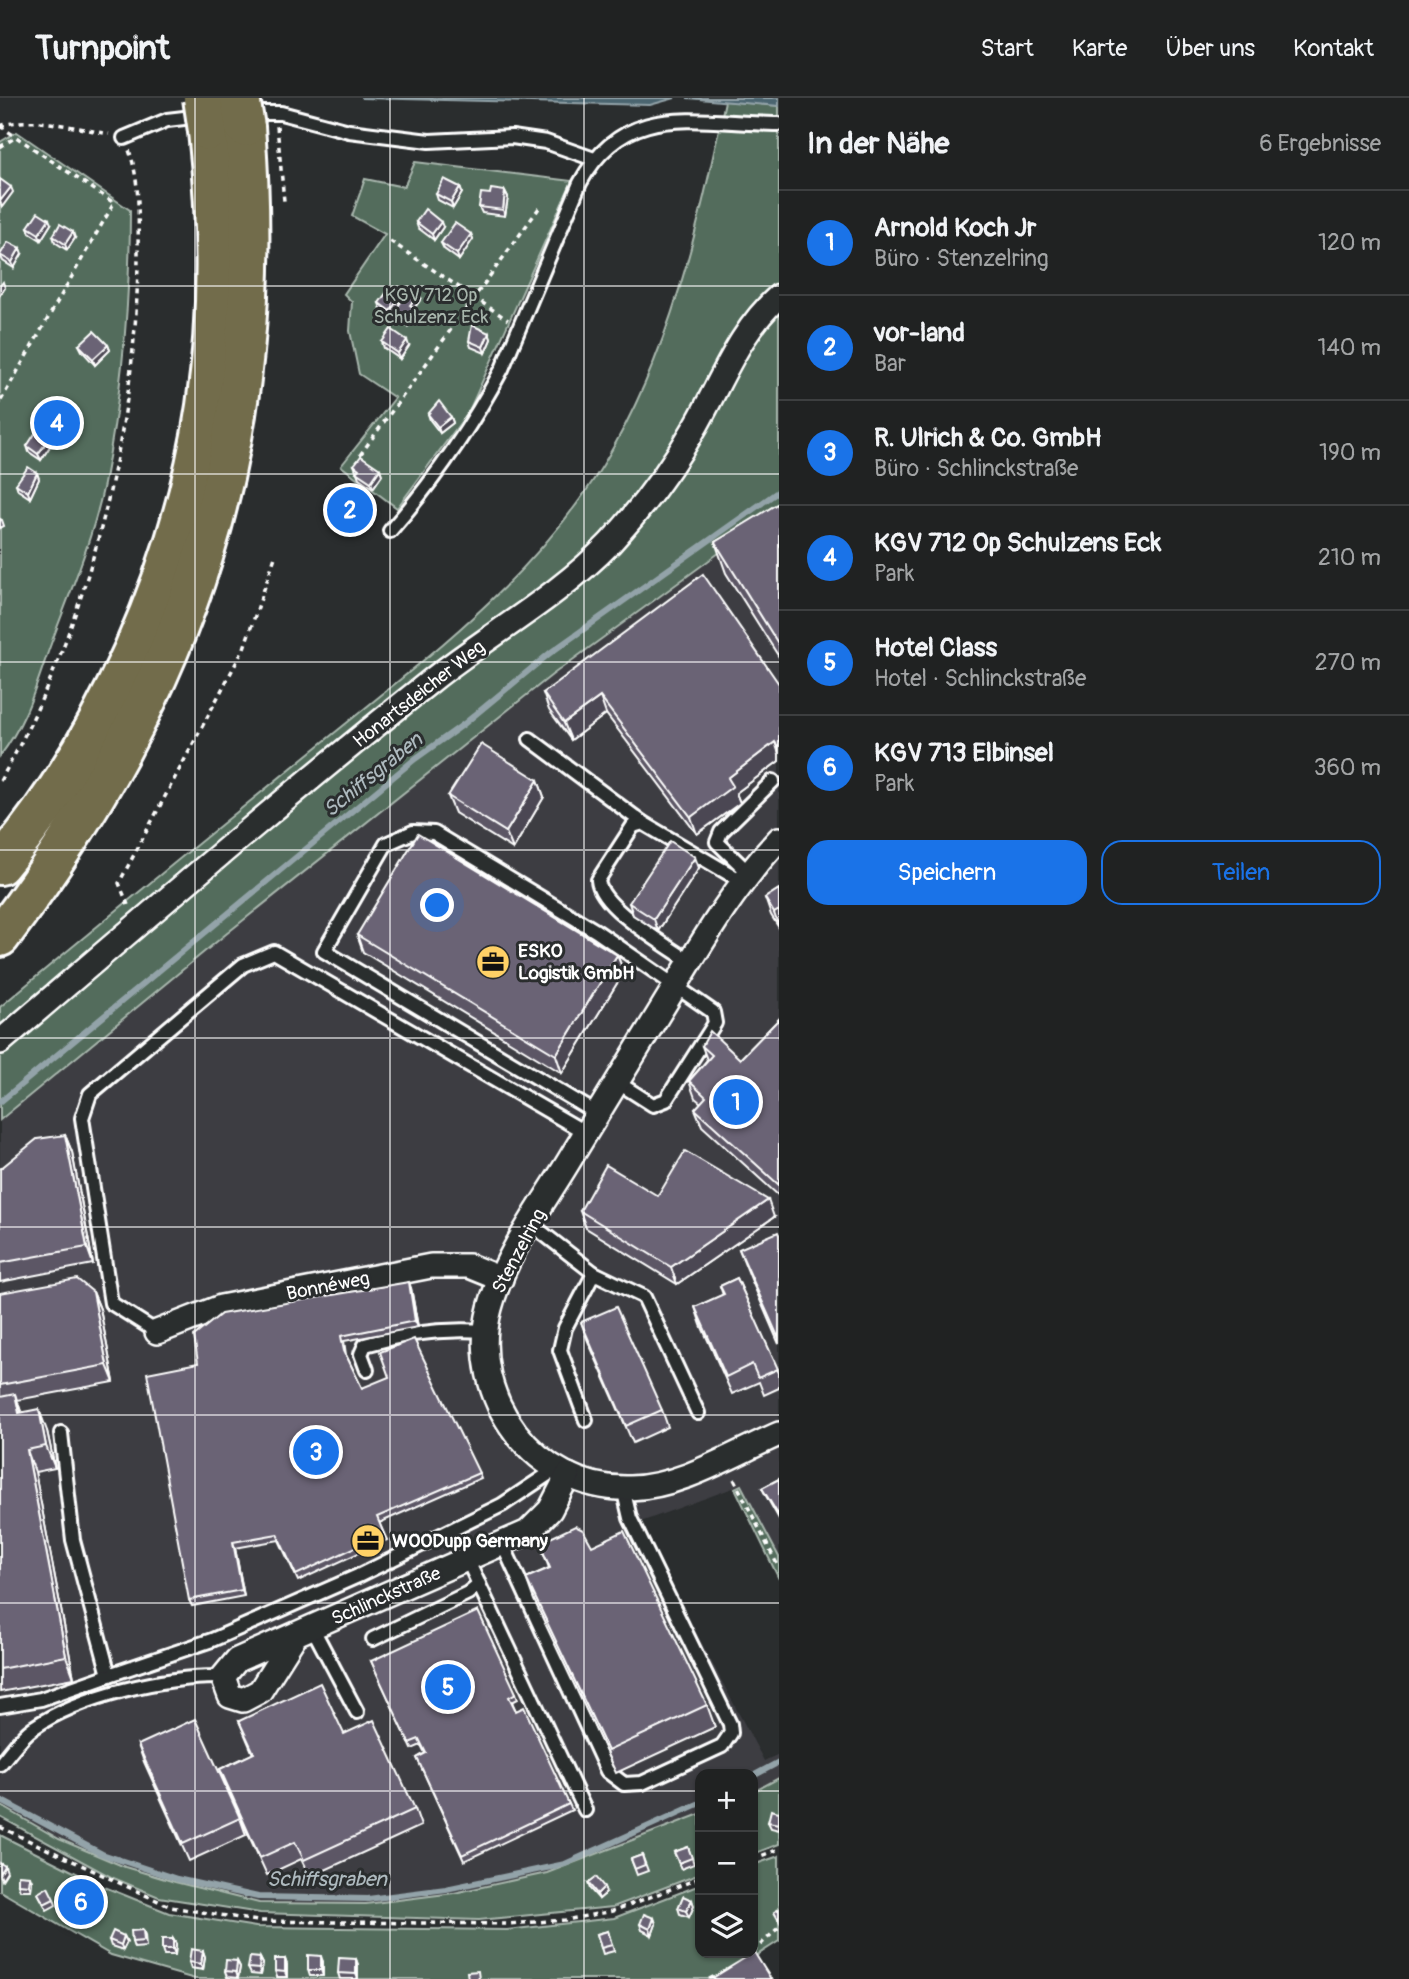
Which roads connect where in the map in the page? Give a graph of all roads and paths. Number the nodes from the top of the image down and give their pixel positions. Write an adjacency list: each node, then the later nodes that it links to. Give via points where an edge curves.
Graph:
1 (224, 114): 24 (highway, via 215,196 216,273 205,407 175,535 154,598 96,727 21,841); 27 (highway, via 251,206 251,268 242,388 206,553 178,634 94,801)
2 (779, 124): 8 (lane, via 666,118 621,134)
3 (0, 126): 4 (path); 5 (path, via 30,122)
4 (17, 137): 7 (path); 15 (path, via 114,203)
5 (124, 138): 8 (lane, via 167,120 223,113 281,113 349,131 429,141 513,137 546,142); 20 (path, via 138,195 138,306 120,447 99,533 44,698)
6 (279, 143): 9 (path)
7 (0, 147)
8 (594, 159): 14 (lane)
9 (284, 201)
10 (542, 204): 13 (path)
11 (390, 241): 13 (path)
12 (779, 296): 26 (street, Honartsdeicher Weg, via 746,332 660,482 609,543 552,592 433,679)
13 (475, 297): 14 (path); 16 (path)
14 (519, 328): 17 (lane, via 489,393 433,481)
15 (0, 402)
16 (360, 455)
17 (390, 531)
18 (276, 554): 26 (path, via 244,648 119,883)
19 (530, 739): 22 (lane)
20 (0, 781)
21 (773, 781): 25 (lane, via 721,832 717,842)
22 (643, 823): 25 (lane); 28 (lane, via 633,826 598,880 599,890 615,908)
23 (779, 839): 25 (street, Stenzelring)
24 (0, 865)
25 (746, 878): 28 (street, Stenzelring)
26 (136, 925): 30 (street, Honartsdeicher Weg)
27 (0, 937)
28 (690, 962): 29 (street, Stenzelring)
29 (675, 987): 31 (street, Stenzelring); 31 (lane, via 713,1012 715,1023 666,1100 653,1105); 32 (lane, via 596,932 434,833 414,832 386,844 324,951)
30 (0, 1042)
31 (617, 1083): 32 (street, Stenzelring)
32 (592, 1124): 33 (street, Stenzelring); 37 (lane, via 274,953 243,965 90,1094 82,1118 111,1303)
33 (531, 1224): 34 (lane); 35 (street, Stenzelring)
34 (594, 1273): 39 (lane, via 644,1297); 40 (lane, via 565,1328 560,1350)
35 (501, 1279): 36 (street, Stenzelring); 37 (street, Bonnéweg, via 469,1266 431,1266 221,1307)
36 (486, 1331): 38 (lane, via 446,1330 365,1345 361,1354); 44 (street, Stenzelring, via 485,1364 501,1412 525,1445)
37 (157, 1332)
38 (367, 1370)
39 (698, 1413)
40 (586, 1420)
41 (61, 1433): 52 (lane, via 74,1540)
42 (779, 1434): 43 (street, Stenzelring)
43 (723, 1459): 45 (street, Stenzelring, via 668,1481); 48 (path)
44 (562, 1472): 45 (street, Stenzelring, via 593,1484); 46 (street, Schlinckstraße, via 543,1519); 52 (lane, via 358,1576 212,1640)
45 (623, 1488): 46 (lane, via 630,1518 730,1724 731,1733 722,1746 642,1783 624,1784 607,1771)
46 (502, 1544): 47 (street, Schlinckstraße)
47 (467, 1559): 49 (lane); 50 (street, Schlinckstraße)
48 (779, 1568)
49 (479, 1584): 51 (lane); 57 (lane)
50 (303, 1633): 53 (street, Schlinckstraße, via 237,1660); 53 (street, via 252,1697 230,1696); 55 (lane)
51 (373, 1639)
52 (109, 1675): 54 (lane, via 41,1699)
53 (223, 1677): 56 (lane, via 166,1680 69,1710 33,1728)
54 (0, 1706)
55 (357, 1712)
56 (0, 1764)
57 (585, 1810)
58 (0, 1827): 61 (path, via 171,1907 257,1921 507,1924 565,1920 613,1911)
59 (779, 1849): 60 (path)
60 (758, 1857)
61 (695, 1880)
62 (779, 1927): 63 (path)
63 (758, 1946)
64 (728, 1970): 65 (path)
65 (709, 1979)

